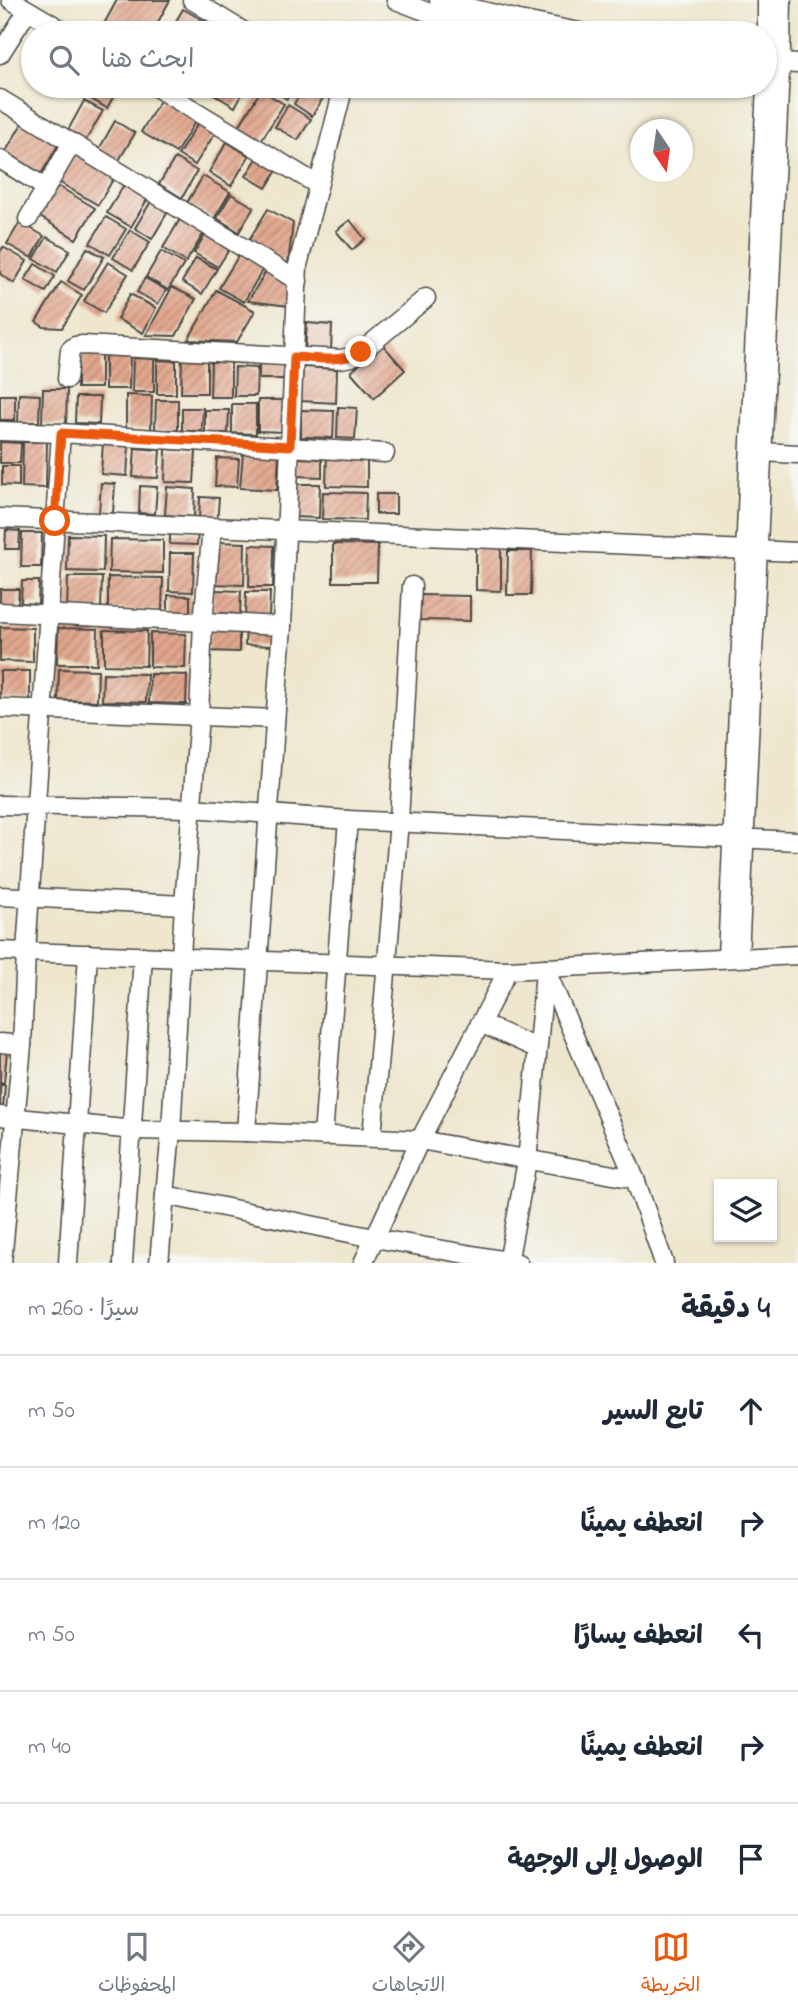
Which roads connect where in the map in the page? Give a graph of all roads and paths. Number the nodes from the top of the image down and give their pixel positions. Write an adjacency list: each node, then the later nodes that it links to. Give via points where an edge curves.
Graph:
1 (10, 0): 8 (street)
2 (192, 0): 10 (street)
3 (396, 0): 11 (street)
4 (439, 0): 7 (street)
5 (766, 0): 13 (street)
6 (782, 0): 15 (street)
7 (459, 2): 12 (street)
8 (28, 10): 9 (street); 14 (street)
9 (47, 21)
10 (226, 21)
11 (459, 21)
12 (536, 21)
13 (771, 21)
14 (0, 54)
15 (778, 55): 16 (street); 17 (street)
16 (777, 73)
17 (777, 80)
18 (174, 98): 25 (street)
19 (341, 98): 25 (street)
20 (776, 98): 35 (street)
21 (776, 98): 42 (street)
22 (0, 99): 23 (street)
23 (72, 143): 26 (street); 28 (street)
24 (0, 159): 26 (street)
25 (318, 185): 28 (street)
26 (46, 188): 27 (street)
27 (27, 219)
28 (298, 281): 30 (street)
29 (426, 298): 30 (street, via 352,357)
30 (294, 357): 31 (street, via 83,345 70,350); 34 (street)
31 (67, 379)
32 (0, 431): 33 (street)
33 (61, 433): 34 (street); 39 (street)
34 (290, 446): 36 (street); 41 (street)
35 (762, 452): 37 (street); 42 (street)
36 (384, 453)
37 (798, 454)
38 (0, 517): 39 (street)
39 (55, 521): 40 (street); 46 (street)
40 (212, 528): 41 (street); 47 (street)
41 (287, 531): 42 (street); 48 (street)
42 (751, 550): 43 (street); 59 (street)
43 (798, 552)
44 (412, 586): 58 (street)
45 (0, 612): 46 (street)
46 (49, 615): 47 (street); 50 (street)
47 (203, 622): 48 (street); 51 (street)
48 (282, 626): 52 (street)
49 (0, 709): 50 (street)
50 (42, 710): 51 (street); 54 (street)
51 (199, 716): 52 (street); 55 (street)
52 (275, 719): 56 (street)
53 (0, 805): 54 (street)
54 (36, 807): 55 (street); 62 (street)
55 (192, 808): 56 (street); 63 (street)
56 (269, 814): 57 (street); 71 (street)
57 (348, 820): 58 (street); 72 (street)
58 (399, 821): 59 (street); 73 (street)
59 (738, 838): 60 (street); 69 (street)
60 (798, 841)
61 (0, 897): 62 (street)
62 (29, 898): 63 (street); 65 (street)
63 (184, 905): 70 (street)
64 (0, 951): 65 (street)
65 (26, 952): 66 (street); 78 (street)
66 (88, 954): 68 (street); 81 (street)
67 (798, 955): 69 (street)
68 (143, 956): 70 (street); 82 (street)
69 (733, 957): 74 (street)
70 (181, 958): 71 (street); 83 (street)
71 (258, 960): 72 (street); 84 (street)
72 (336, 964): 73 (street); 85 (street)
73 (388, 965): 75 (street); 86 (street)
74 (545, 968): 75 (street); 79 (street); 89 (street)
75 (508, 970): 76 (street)
76 (480, 1023): 79 (street); 87 (street)
77 (0, 1043): 78 (street)
78 (22, 1045): 80 (street)
79 (536, 1048): 88 (street)
80 (8, 1117): 81 (street); 94 (street)
81 (78, 1124): 82 (street); 95 (street)
82 (133, 1130): 83 (street); 96 (street)
83 (171, 1131): 84 (street); 90 (street)
84 (246, 1132): 85 (street)
85 (323, 1136): 86 (street)
86 (372, 1138): 87 (street)
87 (420, 1140): 88 (street); 91 (street)
88 (527, 1161): 89 (street); 93 (street)
89 (635, 1180): 99 (street)
90 (165, 1195): 91 (street); 97 (street)
91 (374, 1238): 92 (street); 98 (street)
92 (466, 1259): 93 (street)
93 (512, 1262)
94 (2, 1263)
95 (68, 1263)
96 (123, 1263)
97 (159, 1263)
98 (363, 1263)
99 (664, 1263)

